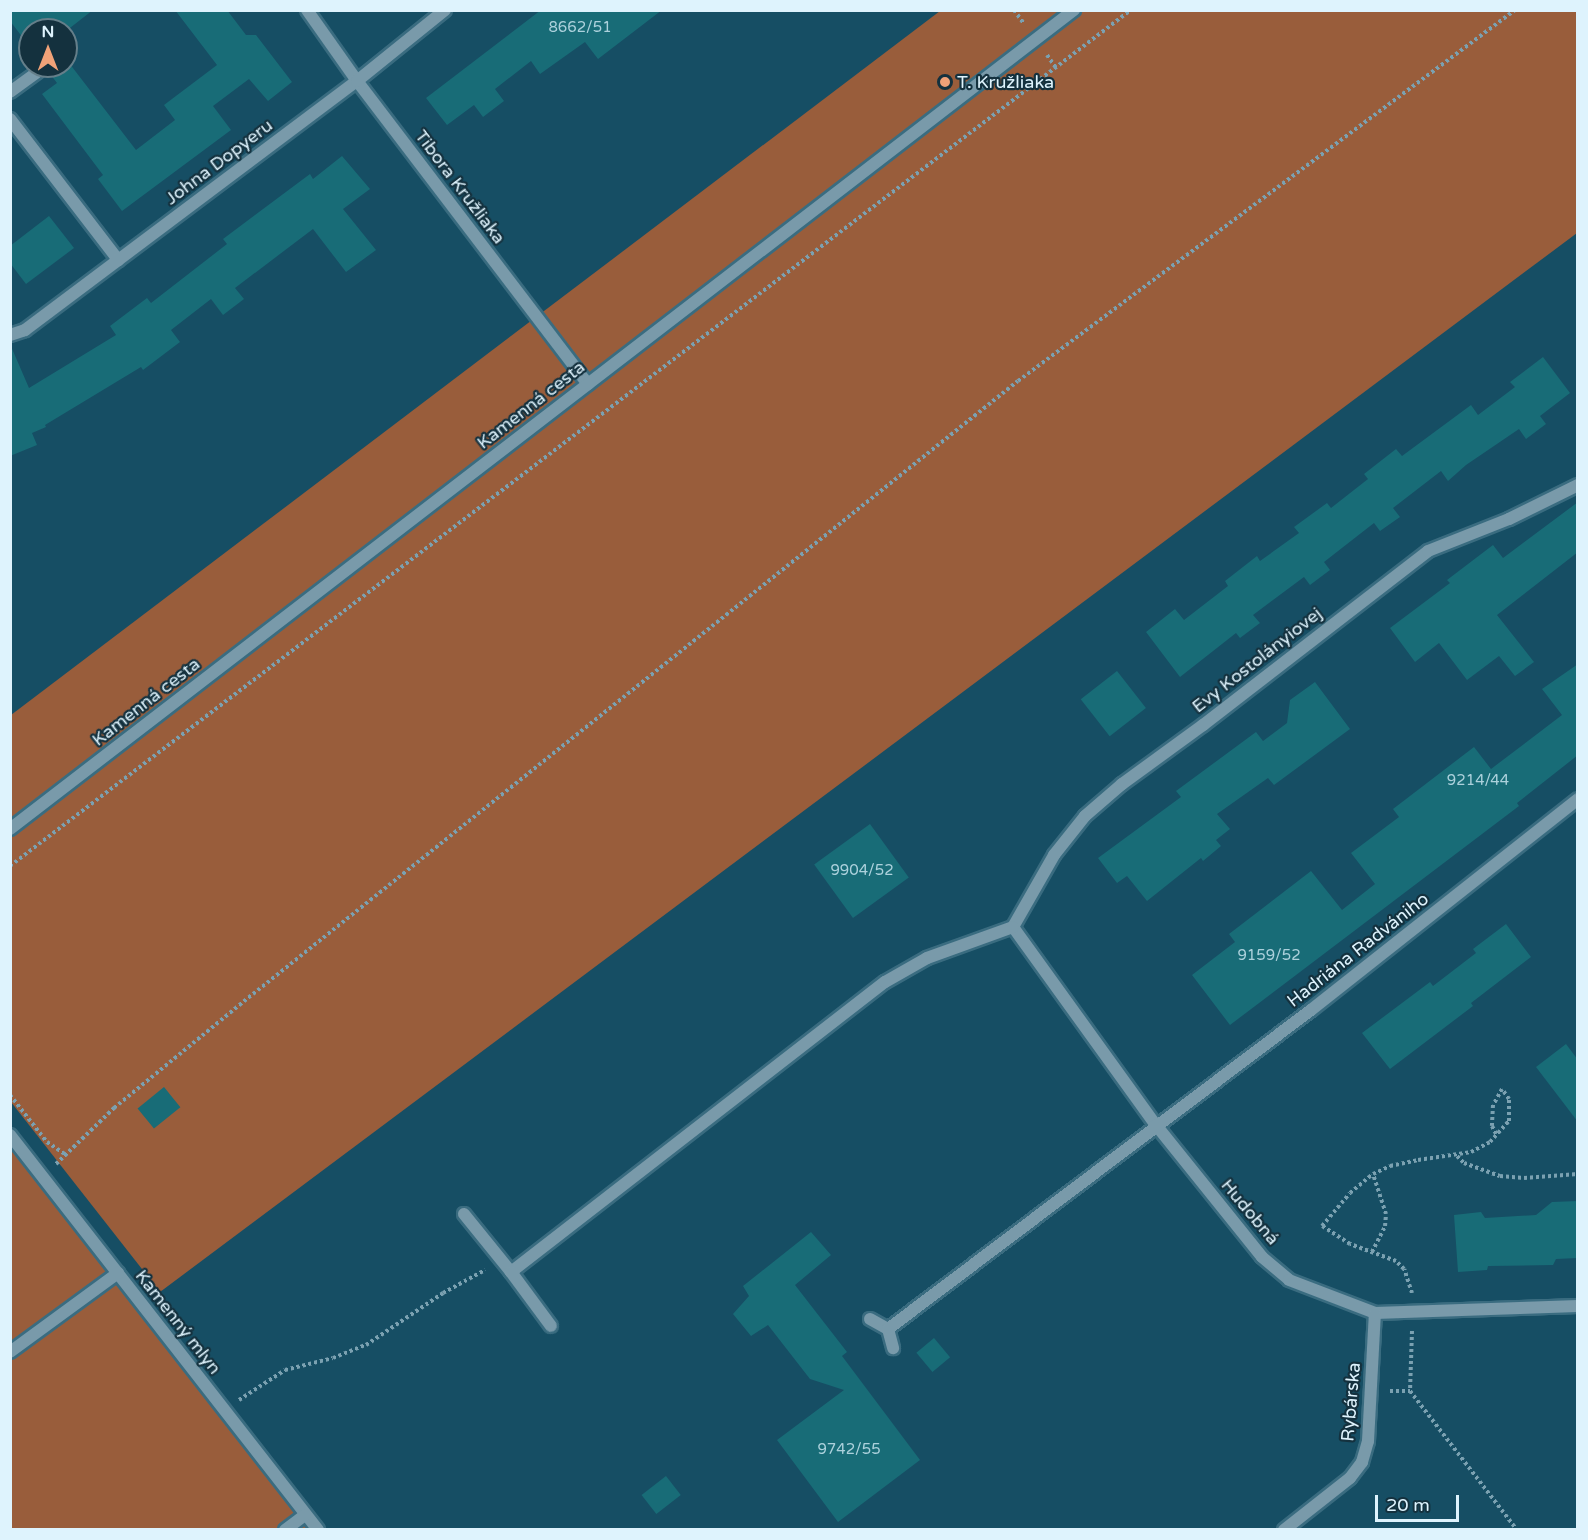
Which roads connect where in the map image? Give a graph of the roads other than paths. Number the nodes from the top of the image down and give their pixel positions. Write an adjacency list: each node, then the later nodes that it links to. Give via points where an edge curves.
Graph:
1 (307, 10): 5 (street, Tibora Kružliaka)
2 (445, 10): 5 (street, Johna Dopyeru)
3 (1074, 10): 10 (street, Kamenná cesta)
4 (30, 78): 6 (street)
5 (357, 81): 8 (street, Johna Dopyeru); 10 (street, Tibora Kružliaka)
6 (10, 92)
7 (10, 120): 8 (street)
8 (118, 261): 9 (street, Johna Dopyeru, via 25,330)
9 (10, 335)
10 (588, 384): 13 (street, Kamenná cesta)
11 (1578, 485): 14 (street, Evy Kostolányiovej, via 1509,519 1428,551 1122,784 1085,816 1054,855)
12 (1578, 799): 15 (street, Hadriána Radvániho, via 1311,1010)
13 (10, 829)
14 (1013, 927): 15 (street, Hudobná); 18 (street, via 927,958 885,981)
15 (1156, 1125): 21 (street, Hudobná, via 1262,1257 1289,1280); 24 (street, Hadriána Radvániho)
16 (10, 1135): 19 (street, Kamenný mlyn)
17 (464, 1214): 18 (street)
18 (511, 1272): 23 (street)
19 (118, 1274): 26 (street); 27 (street, Kamenný mlyn)
20 (1578, 1306): 21 (street, Hudobná)
21 (1375, 1313): 30 (street, Rybárska, via 1368,1441 1362,1462 1350,1478)
22 (870, 1319): 24 (street)
23 (550, 1326)
24 (888, 1329): 25 (street)
25 (893, 1348)
26 (10, 1352)
27 (305, 1515): 28 (street); 29 (street, Kamenný mlyn)
28 (285, 1530)
29 (318, 1530)
30 (1284, 1530)

